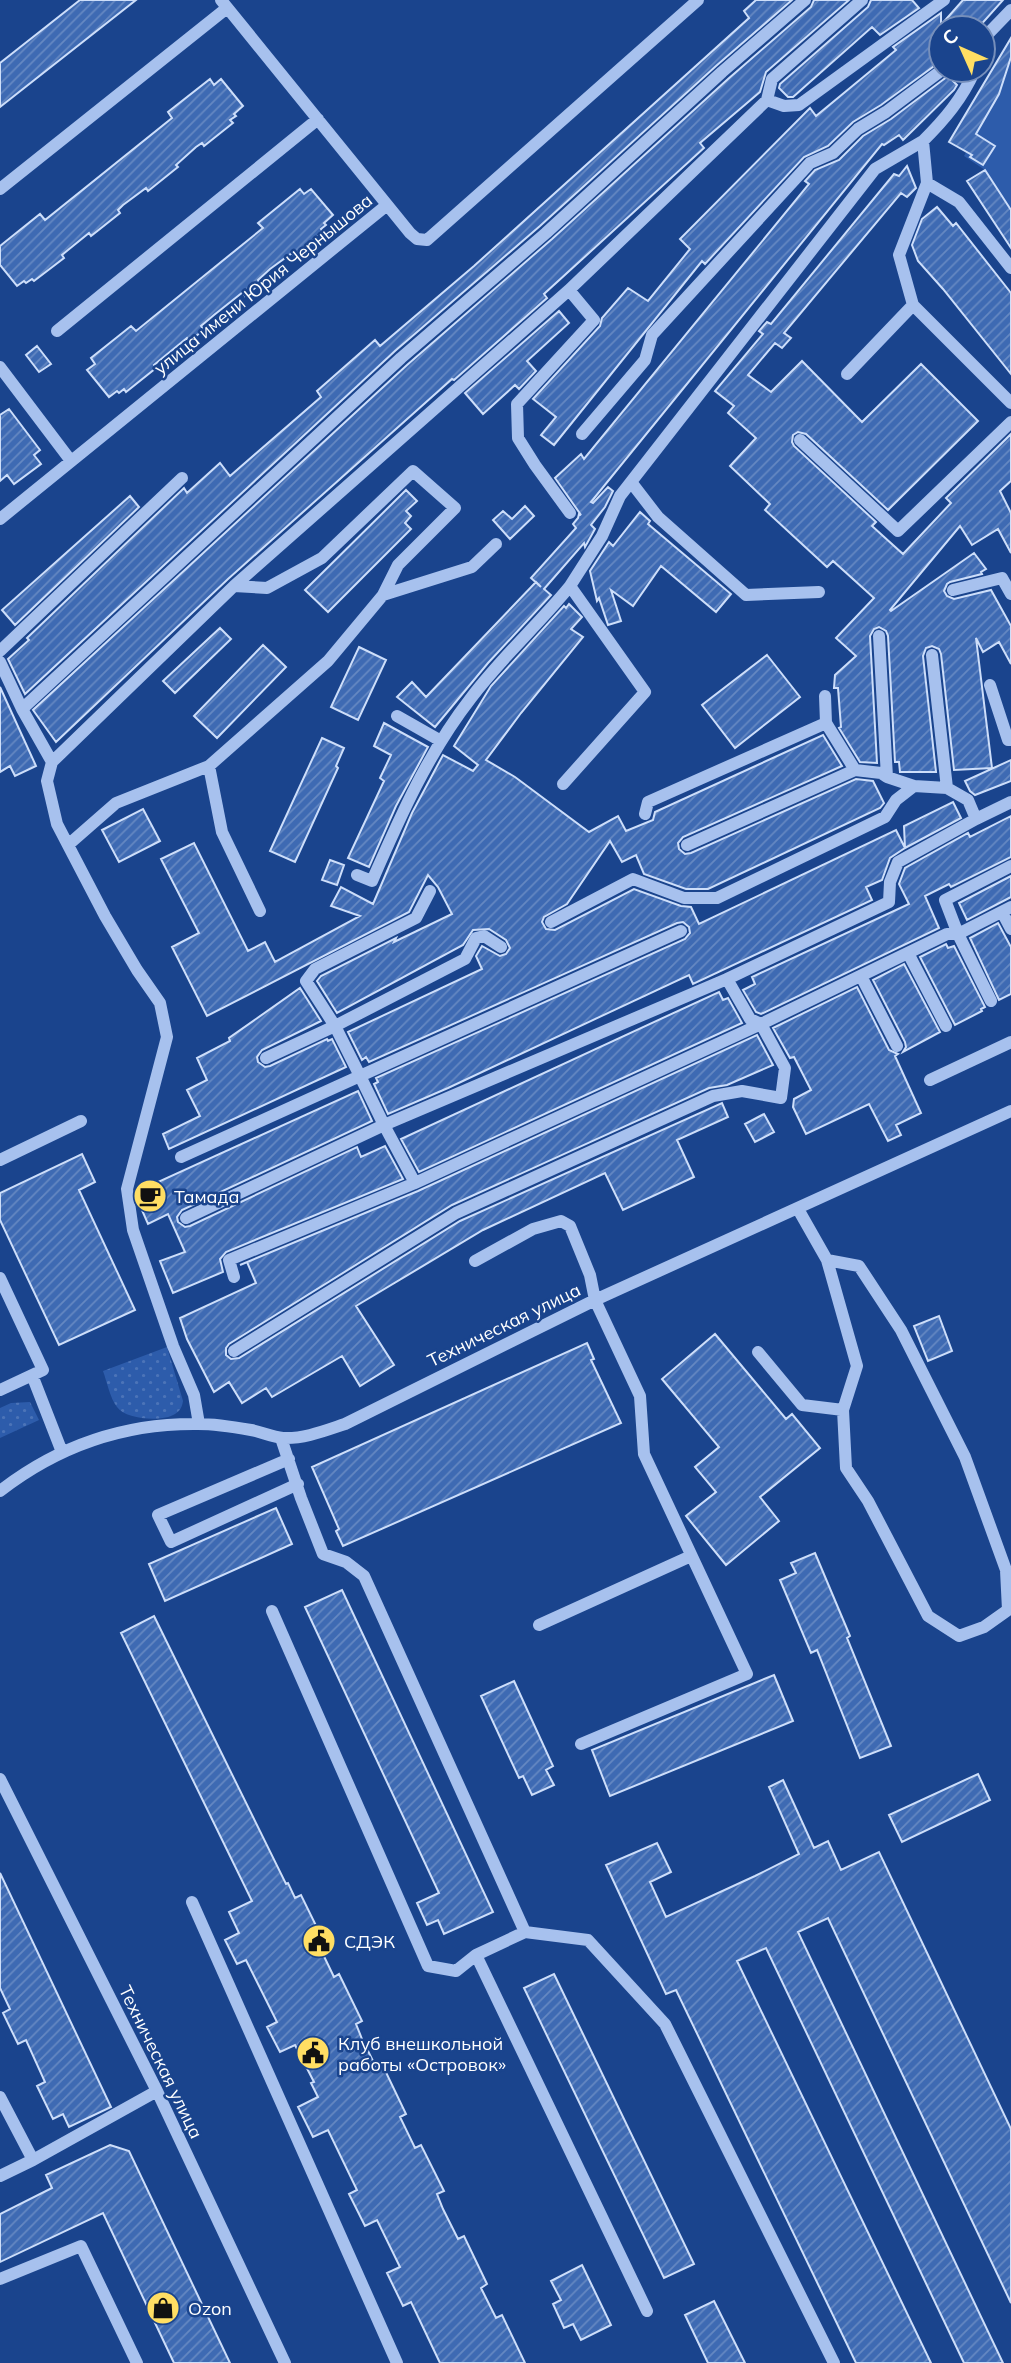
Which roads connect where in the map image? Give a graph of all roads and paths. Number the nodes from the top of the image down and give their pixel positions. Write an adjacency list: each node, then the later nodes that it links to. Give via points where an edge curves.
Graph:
1 (698, 0): 15 (street, улица имени Юрия Чернышова, via 427,240 417,239)
2 (805, 0): 44 (street, via 401,358)
3 (862, 0): 10 (street, via 772,79)
4 (944, 0): 10 (street, via 799,105)
5 (224, 4): 11 (street); 14 (street)
6 (1011, 10): 7 (street)
7 (997, 24)
8 (927, 81): 24 (street, via 858,129 833,153 810,163 652,335 645,359)
9 (969, 84): 12 (street, via 948,116)
10 (767, 100): 17 (street)
11 (318, 119): 15 (street); 19 (street)
12 (923, 141): 13 (street); 28 (street, via 875,169)
13 (927, 183): 16 (street, via 959,202); 18 (street, via 900,255)
14 (0, 189)
15 (387, 205): 26 (street, улица имени Юрия Чернышова)
16 (1011, 268)
17 (569, 290): 29 (street, via 594,320 517,404 519,438); 32 (street)
18 (913, 305): 21 (street); 22 (street)
19 (57, 331)
20 (0, 367): 26 (street)
21 (847, 374)
22 (1011, 403)
23 (1011, 422): 25 (street, via 898,530)
24 (582, 434)
25 (800, 440)
26 (71, 461): 30 (street, улица имени Юрия Чернышова)
27 (182, 478): 39 (street)
28 (631, 482): 33 (street); 35 (street, via 657,517 746,595)
29 (570, 513)
30 (0, 519)
31 (496, 544): 37 (street, via 472,567)
32 (234, 586): 37 (street, via 267,588 322,558 413,471 455,509 398,565); 49 (street)
33 (570, 586): 48 (street, via 471,696); 53 (street, via 645,692)
34 (953, 590): 36 (street, via 1002,578)
35 (819, 592)
36 (1011, 594)
37 (383, 595): 50 (street, via 328,661)
38 (878, 636): 52 (street)
39 (0, 651)
40 (932, 655): 55 (street)
41 (0, 662): 44 (street)
42 (990, 685): 47 (street)
43 (825, 696): 46 (street)
44 (22, 709): 49 (street)
45 (397, 716): 48 (street)
46 (826, 723): 51 (street); 57 (street, via 648,802)
47 (1011, 740)
48 (441, 741): 62 (street, via 402,811 372,881)
49 (52, 762): 59 (street, via 47,781 57,824)
50 (209, 765): 59 (street, via 116,803); 65 (street, via 222,832)
51 (855, 770): 52 (street); 60 (street)
52 (887, 777): 54 (street)
53 (563, 784)
54 (914, 786): 55 (street); 66 (street, via 896,800 885,817 717,898 684,898 633,879)
55 (947, 788): 58 (street, via 968,800)
56 (1011, 802): 58 (street)
57 (645, 814)
58 (976, 819): 73 (street, via 898,862 889,902)
59 (68, 845): 101 (street, via 136,970 160,1003 167,1037 127,1189 133,1230 194,1395)
60 (687, 845)
61 (1011, 866): 69 (street, via 945,901)
62 (357, 875)
63 (430, 891): 76 (street, via 415,918 315,969 306,981)
64 (1007, 910): 67 (street); 69 (street)
65 (261, 911)
66 (551, 922)
67 (1011, 929)
68 (681, 931): 81 (street)
69 (958, 934): 71 (street, via 947,934); 74 (street)
70 (501, 947): 76 (street, via 484,936 476,938 465,959)
71 (908, 953): 72 (street); 77 (street)
72 (861, 975): 75 (street); 79 (street)
73 (727, 979): 75 (street, via 750,1019); 85 (street)
74 (991, 1001)
75 (761, 1024): 88 (street); 96 (street, via 785,1068 781,1098 742,1091 713,1096 456,1213)
76 (335, 1026): 80 (street); 81 (street)
77 (946, 1026)
78 (1011, 1042): 82 (street)
79 (897, 1046)
80 (266, 1058)
81 (360, 1076): 85 (street); 86 (street)
82 (930, 1080)
83 (1011, 1111): 89 (street, Техническая улица)
84 (81, 1121): 87 (street)
85 (384, 1125): 88 (street); 90 (street)
86 (181, 1157)
87 (0, 1160)
88 (415, 1183): 93 (street, via 229,1260)
89 (798, 1209): 91 (street); 95 (street, Техническая улица)
90 (186, 1218)
91 (827, 1260): 100 (street, via 857,1366); 100 (street, via 859,1266 901,1331 965,1457 1006,1570 1009,1610 984,1627 959,1636 928,1616 846,1468)
92 (475, 1261): 95 (street, via 533,1229 561,1221 570,1226)
93 (234, 1277)
94 (0, 1278): 98 (street, via 43,1370)
95 (595, 1300): 102 (street, Техническая улица, via 345,1424 312,1435); 107 (street, via 640,1396 644,1454)
96 (234, 1351)
97 (758, 1352): 100 (street, via 802,1405)
98 (32, 1375): 99 (street); 103 (street)
99 (0, 1390)
100 (843, 1410)
101 (198, 1424): 102 (street, Техническая улица); 103 (street, Техническая улица, via 137,1429)
102 (282, 1438): 104 (street)
103 (62, 1452): 106 (street, Техническая улица, via 26,1471)
104 (289, 1459): 105 (street); 105 (street, via 158,1515 171,1542)
105 (298, 1485): 113 (street, via 323,1554 346,1562 364,1576)
106 (0, 1492)
107 (691, 1556): 109 (street); 110 (street, via 747,1674)
108 (272, 1611): 114 (street, via 428,1966 456,1971)
109 (539, 1625)
110 (581, 1744)
111 (0, 1780): 115 (street, Техническая улица)
112 (191, 1902): 123 (street)
113 (525, 1932): 114 (street); 124 (street, via 588,1940 665,2024)
114 (476, 1955): 120 (street)
115 (157, 2091): 117 (street); 122 (street, Техническая улица)
116 (0, 2096): 117 (street)
117 (33, 2160): 118 (street)
118 (0, 2176)
119 (0, 2279): 121 (street, via 81,2246)
120 (647, 2311)
121 (137, 2363)
122 (285, 2363)
123 (397, 2363)
124 (834, 2363)

